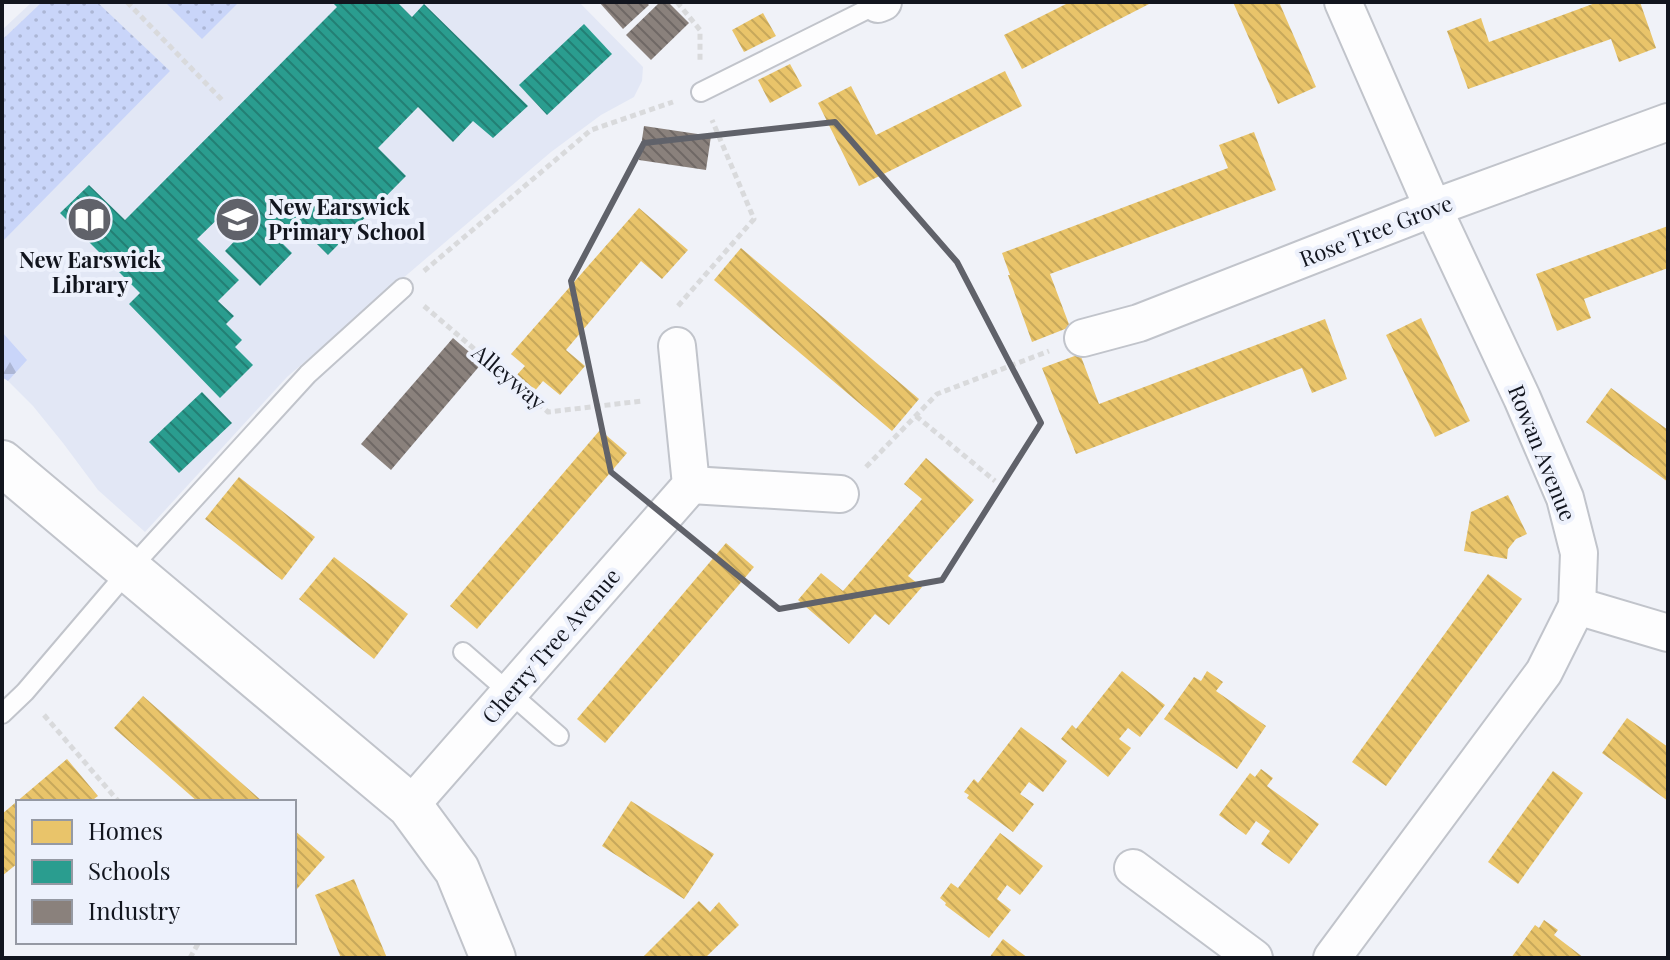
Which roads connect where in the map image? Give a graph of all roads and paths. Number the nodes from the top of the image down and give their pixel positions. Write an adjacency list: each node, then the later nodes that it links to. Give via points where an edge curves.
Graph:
1 (127, 2): 6 (path)
2 (677, 2): 5 (path, via 700,30)
3 (1343, 2): 8 (street, Rowan Avenue)
4 (880, 3): 5 (lane)
5 (701, 92): 9 (path, via 591,130); 11 (path, via 754,219 677,307)
6 (223, 101)
7 (1668, 122): 8 (street, Rose Tree Grove)
8 (1433, 208): 10 (street, Rose Tree Grove, via 1139,323); 19 (street, Rowan Avenue, via 1565,498 1579,553)
9 (403, 288): 12 (path, Alleyway, via 548,412); 18 (lane, via 332,346)
10 (1083, 338): 13 (path, via 937,394)
11 (677, 346): 12 (street)
12 (681, 396): 16 (street)
13 (916, 416): 15 (path); 17 (path)
14 (2, 463): 18 (street)
15 (995, 481)
16 (691, 485): 17 (street); 23 (street, Cherry Tree Avenue)
17 (840, 494)
18 (129, 570): 22 (lane); 27 (street)
19 (1577, 606): 20 (street); 31 (street, Rowan Avenue, via 1544,672)
20 (1668, 633)
21 (463, 652): 23 (lane)
22 (25, 692): 24 (lane); 26 (path)
23 (509, 693): 25 (lane); 27 (street, Cherry Tree Avenue)
24 (2, 714)
25 (559, 736)
26 (117, 800)
27 (410, 806): 29 (street, via 457,870)
28 (1133, 868): 30 (street)
29 (493, 958)
30 (1254, 958)
31 (1332, 958)

